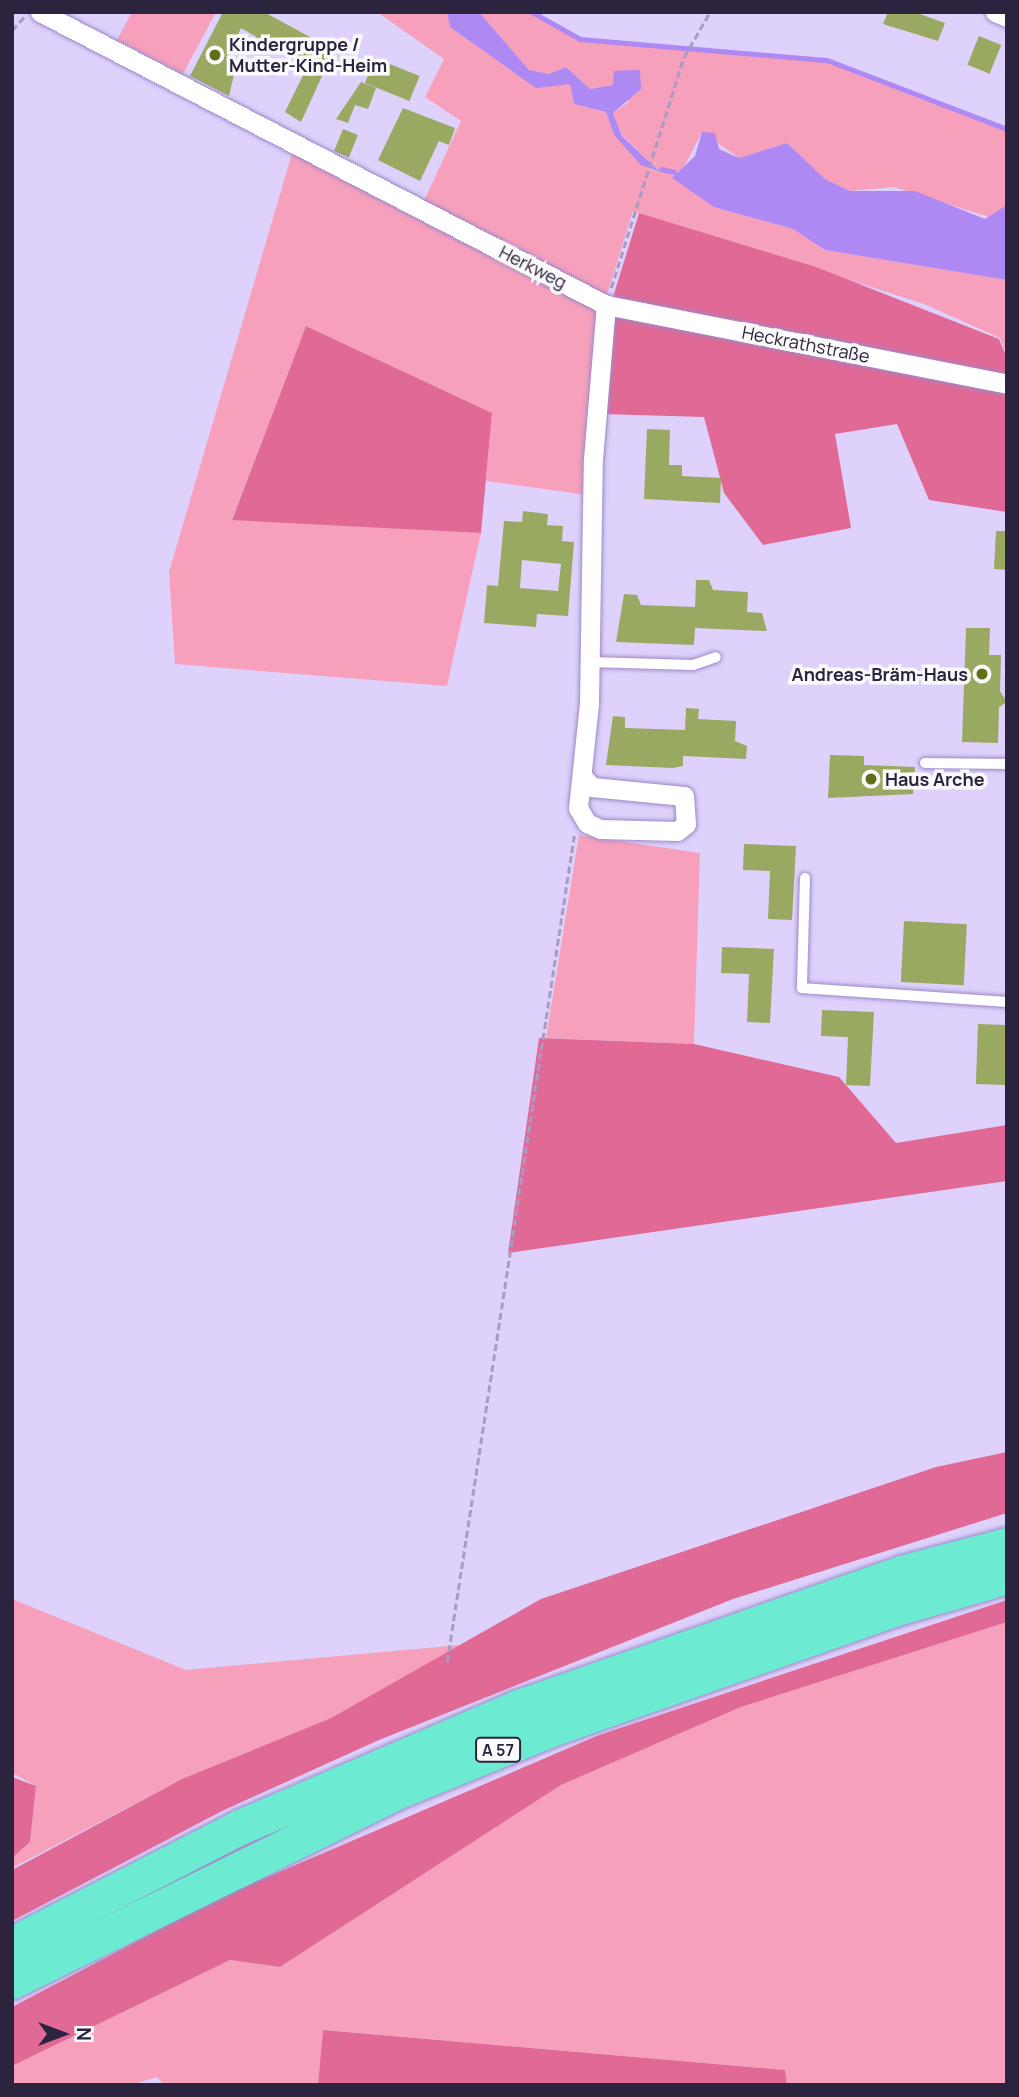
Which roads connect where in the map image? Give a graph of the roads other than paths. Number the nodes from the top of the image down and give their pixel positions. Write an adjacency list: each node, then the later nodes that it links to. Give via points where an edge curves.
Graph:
1 (40, 12): 4 (street, Herkweg)
2 (995, 12): 3 (street)
3 (1007, 17)
4 (606, 304): 5 (street, Heckrathstraße); 7 (street, via 593,459)
5 (1007, 384)
6 (716, 657): 7 (lane, via 693,665)
7 (590, 662): 10 (street)
8 (925, 763): 9 (lane)
9 (1007, 764)
10 (582, 776): 10 (street, via 578,808 587,823 600,829 677,831 689,812 684,796 669,789 592,787)
11 (805, 878): 12 (lane, via 802,988)
12 (1007, 1002)
13 (1007, 1545): 15 (highway, A 57, via 901,1573 519,1707 240,1827)
14 (1007, 1576): 16 (highway, A 57, via 867,1618 551,1729 396,1792)
15 (12, 1944)
16 (12, 1981)

